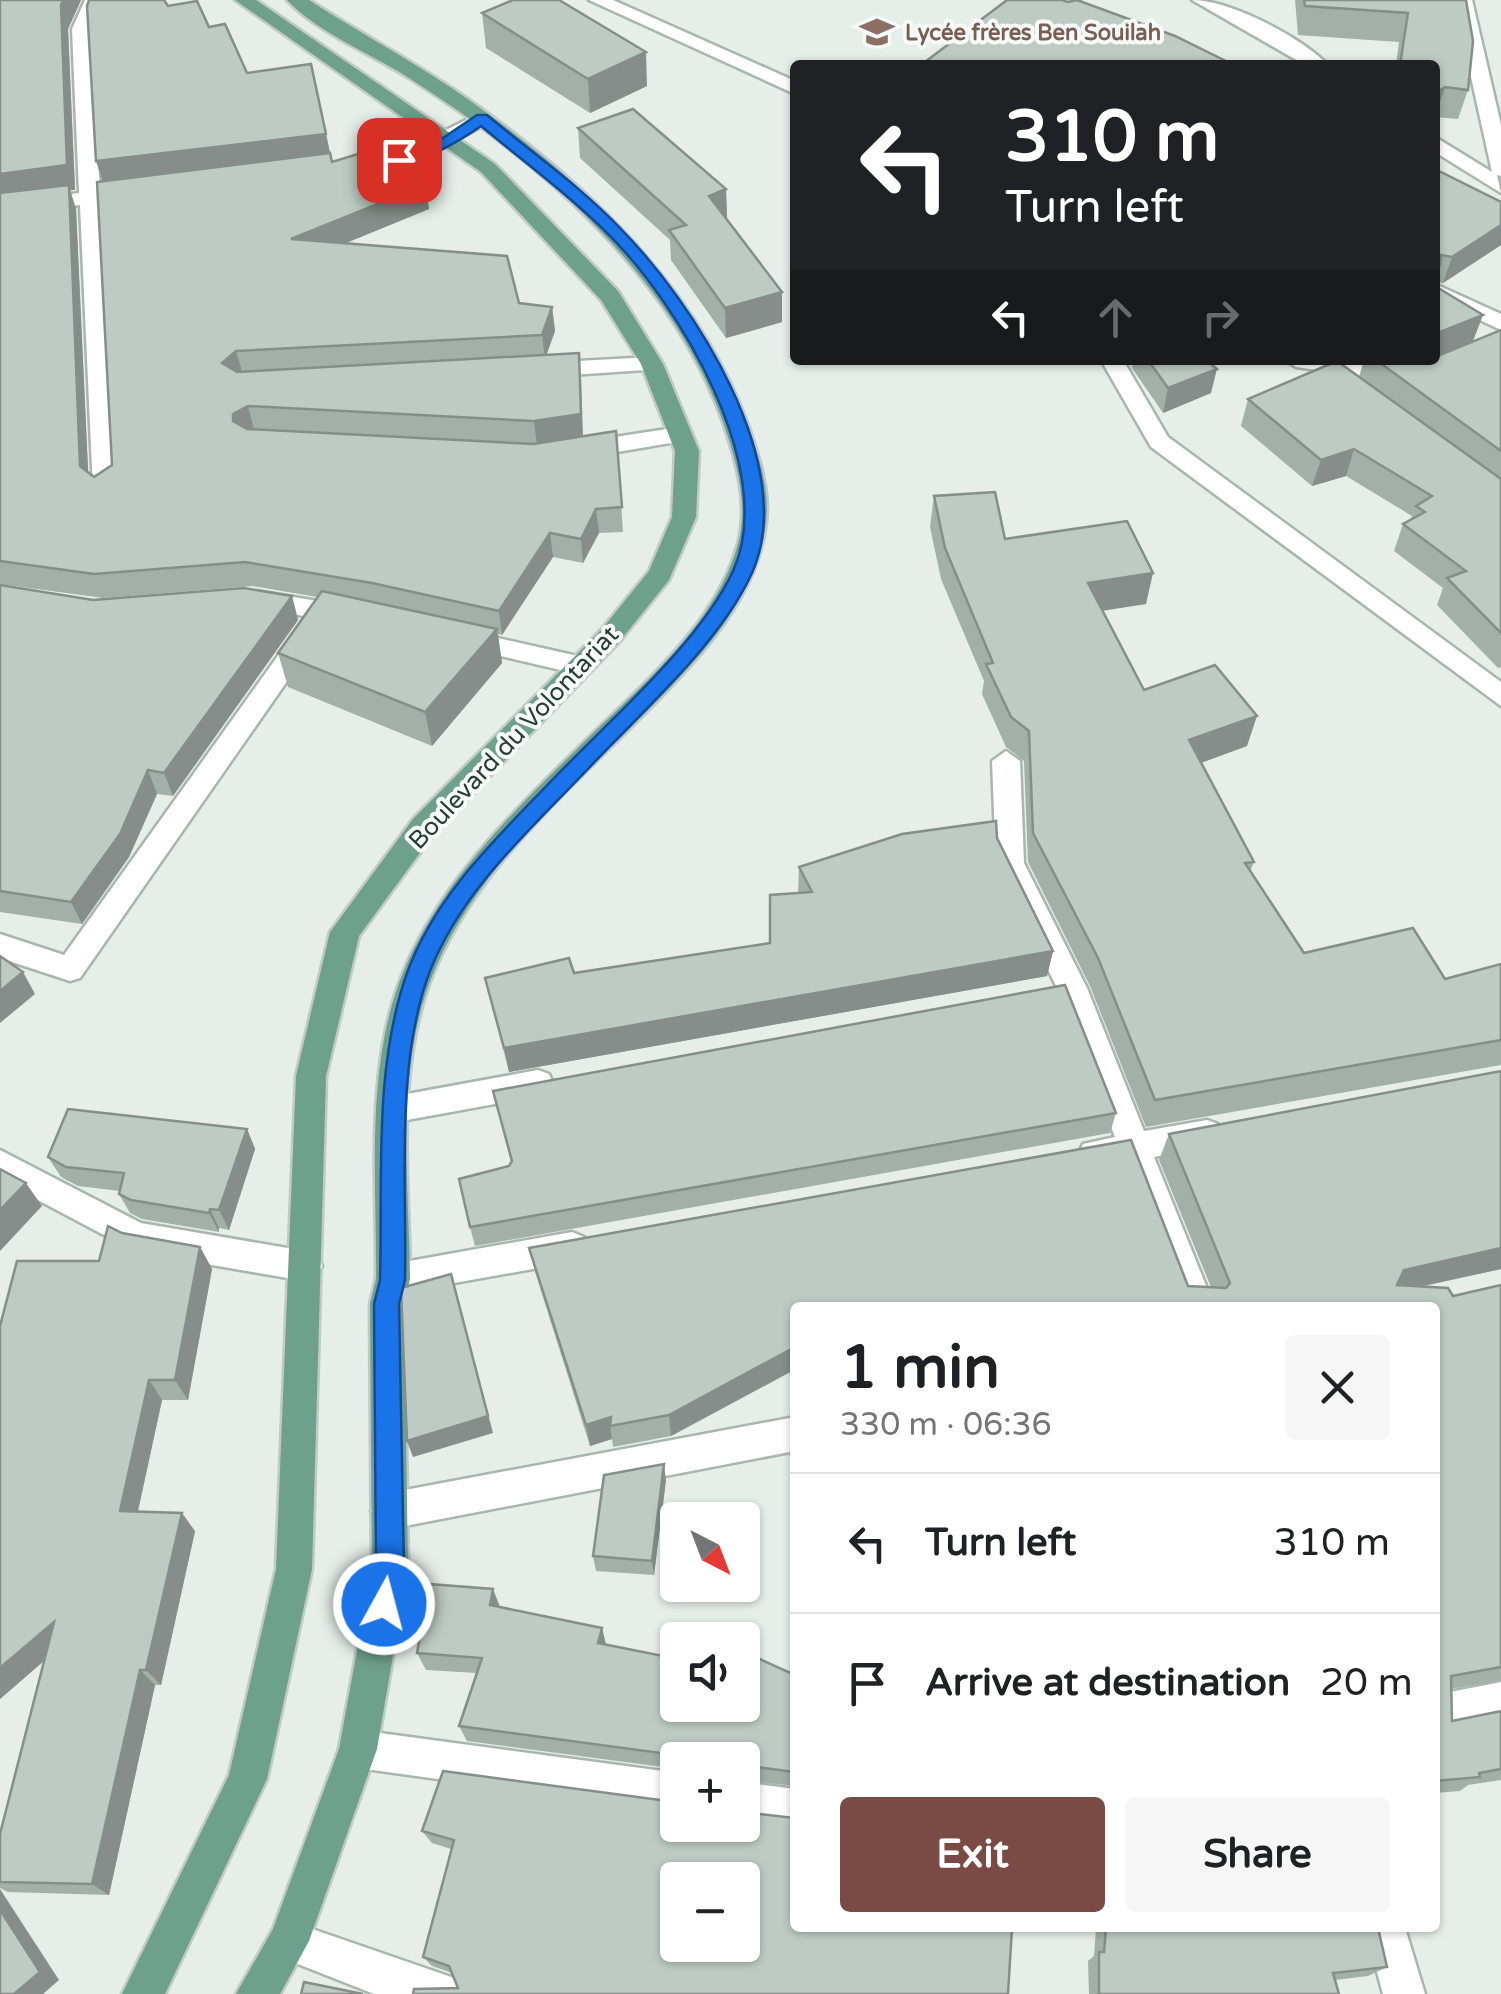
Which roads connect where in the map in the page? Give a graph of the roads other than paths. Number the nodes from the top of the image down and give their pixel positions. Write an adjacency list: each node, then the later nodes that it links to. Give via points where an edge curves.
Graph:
1 (94, 0): 17 (street, via 81,29)
2 (244, 0): 10 (main road, Boulevard du Volontariat)
3 (296, 0): 9 (main road)
4 (598, 0): 8 (street)
5 (1200, 0): 7 (street)
6 (1464, 0): 14 (street)
7 (1310, 60)
8 (790, 86)
9 (482, 118): 10 (street); 43 (main road, via 615,232 685,322 729,397 748,465 754,520 743,572 695,642 464,886 419,971 398,1050)
10 (448, 141): 12 (street, via 399,160); 22 (main road, Boulevard du Volontariat, via 488,168 550,228 610,296)
11 (1440, 146): 15 (street)
12 (341, 167)
13 (1440, 167): 18 (street)
14 (1501, 170)
15 (1501, 186)
16 (167, 188): 17 (street)
17 (90, 198): 19 (street); 31 (street)
18 (1501, 198)
19 (0, 209)
20 (1440, 293): 21 (street)
21 (1501, 323)
22 (652, 364): 27 (street); 29 (main road, Boulevard du Volontariat)
23 (1115, 365): 37 (street, via 1159,442)
24 (1310, 365): 28 (street)
25 (1323, 365): 26 (street, via 1414,376)
26 (1429, 370)
27 (516, 372)
28 (1348, 389)
29 (680, 435): 30 (street); 36 (main road, Boulevard du Volontariat, via 687,451 678,532 660,574)
30 (554, 454)
31 (105, 490)
32 (232, 600): 33 (street)
33 (323, 611): 34 (street); 39 (street, via 70,969)
34 (377, 620)
35 (433, 632): 36 (street)
36 (582, 666): 49 (main road, Boulevard du Volontariat, via 423,827 345,932 311,1076)
37 (1501, 696)
38 (1006, 761): 40 (street, via 1010,863)
39 (0, 946)
40 (1072, 988): 41 (street); 45 (street)
41 (1034, 995)
42 (570, 1078): 43 (street)
43 (396, 1109): 50 (main road)
44 (1233, 1129): 45 (street)
45 (1137, 1146): 46 (street); 51 (street)
46 (1058, 1160)
47 (0, 1164): 49 (street, via 136,1236)
48 (608, 1241): 50 (street)
49 (305, 1266): 62 (main road, Boulevard du Volontariat, via 294,1569 248,1779)
50 (392, 1280): 53 (main road)
51 (1196, 1302)
52 (790, 1435): 53 (street)
53 (389, 1511): 56 (main road, via 390,1568)
54 (1501, 1700): 55 (street)
55 (1440, 1713)
56 (358, 1748): 57 (street); 61 (main road)
57 (660, 1790)
58 (760, 1804): 59 (street)
59 (790, 1808)
60 (1386, 1932): 65 (street)
61 (289, 1941): 63 (main road); 64 (street)
62 (142, 1994)
63 (257, 1994)
64 (442, 1994)
65 (1404, 1994)

